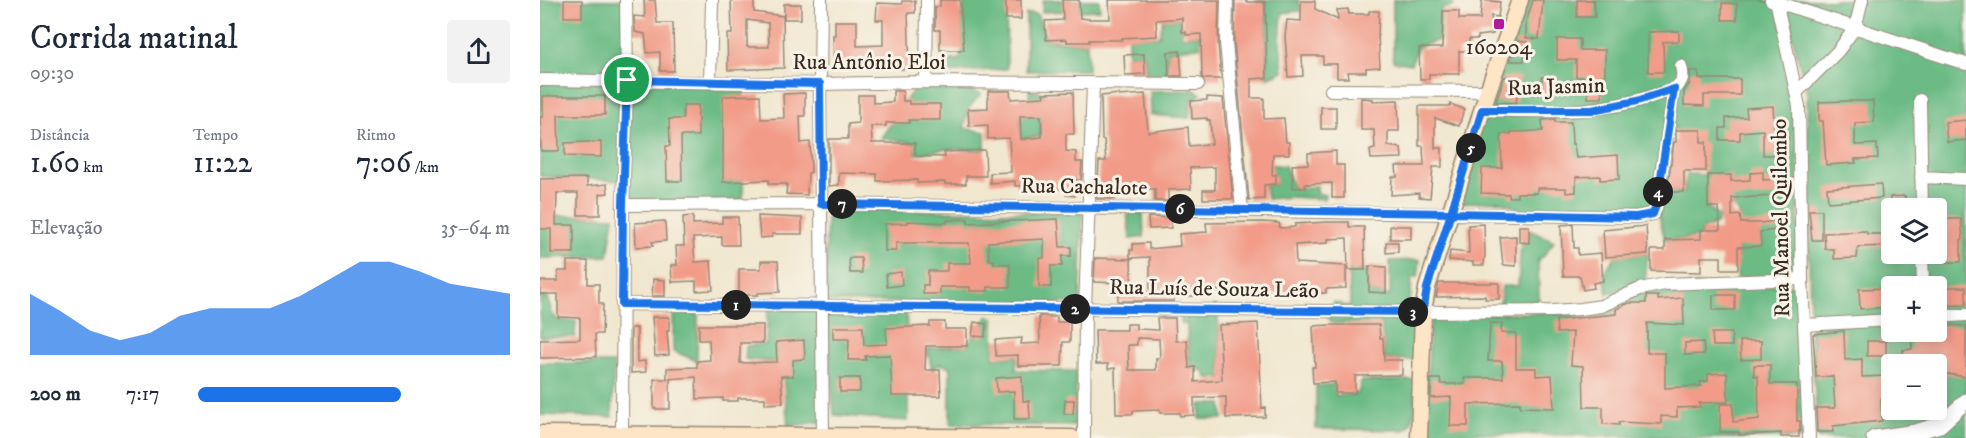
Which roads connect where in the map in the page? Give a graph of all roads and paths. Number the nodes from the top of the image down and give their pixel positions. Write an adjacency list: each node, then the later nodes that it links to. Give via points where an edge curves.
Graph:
1 (626, 0): 13 (street)
2 (712, 0): 14 (street)
3 (821, 0): 16 (street)
4 (927, 0): 15 (street)
5 (1227, 0): 31 (street, via 1226,44)
6 (1520, 0): 21 (main road)
7 (1862, 0): 9 (street)
8 (1774, 1): 9 (street); 22 (street, Rua Manoel Quilombo)
9 (1856, 28): 10 (street); 22 (street)
10 (1966, 64)
11 (1681, 66): 19 (street, via 1681,83)
12 (540, 80): 13 (street, Rua Antônio Eloi)
13 (627, 80): 14 (street, Rua Antônio Eloi); 29 (street)
14 (710, 82): 16 (street, Rua Antônio Eloi)
15 (926, 82): 16 (street, Rua Antônio Eloi); 18 (street, Rua Antônio Eloi)
16 (820, 84): 28 (street)
17 (1198, 84): 18 (street, Rua Antônio Eloi)
18 (1093, 85): 30 (street)
19 (1674, 89): 24 (street, Rua Jasmin, via 1592,110); 32 (street, Rua Cachalote, via 1653,214 1636,217)
20 (1331, 90): 21 (street, Rua Jasmin)
21 (1488, 91): 24 (main road)
22 (1797, 92): 33 (street, Rua Manoel Quilombo)
23 (1920, 100): 25 (street)
24 (1482, 110): 32 (main road)
25 (1921, 177): 26 (street); 27 (street)
26 (1966, 179)
27 (1922, 198)
28 (821, 204): 29 (street, Rua Cachalote); 30 (street, Rua Cachalote); 35 (street)
29 (623, 205): 34 (street)
30 (1087, 208): 31 (street, Rua Cachalote); 36 (street)
31 (1242, 210): 32 (street, Rua Cachalote)
32 (1451, 213): 37 (main road)
33 (1802, 279): 37 (street, Rua Luís de Souza Leão, via 1665,284 1581,309); 41 (street, Rua Manoel Quilombo)
34 (622, 304): 35 (street, Rua Luís de Souza Leão); 44 (street)
35 (821, 306): 36 (street, Rua Luís de Souza Leão); 45 (street)
36 (1084, 309): 37 (street, Rua Luís de Souza Leão); 47 (street)
37 (1423, 312): 48 (main road)
38 (1966, 315): 39 (street)
39 (1947, 316)
40 (1881, 321): 41 (street)
41 (1804, 325): 49 (street, Rua Manoel Quilombo)
42 (1966, 400): 50 (street, via 1940,425)
43 (540, 434): 44 (main road)
44 (622, 436): 45 (main road)
45 (823, 436): 46 (main road)
46 (1072, 438)
47 (1084, 438)
48 (1419, 438)
49 (1809, 438)
50 (1874, 438)

